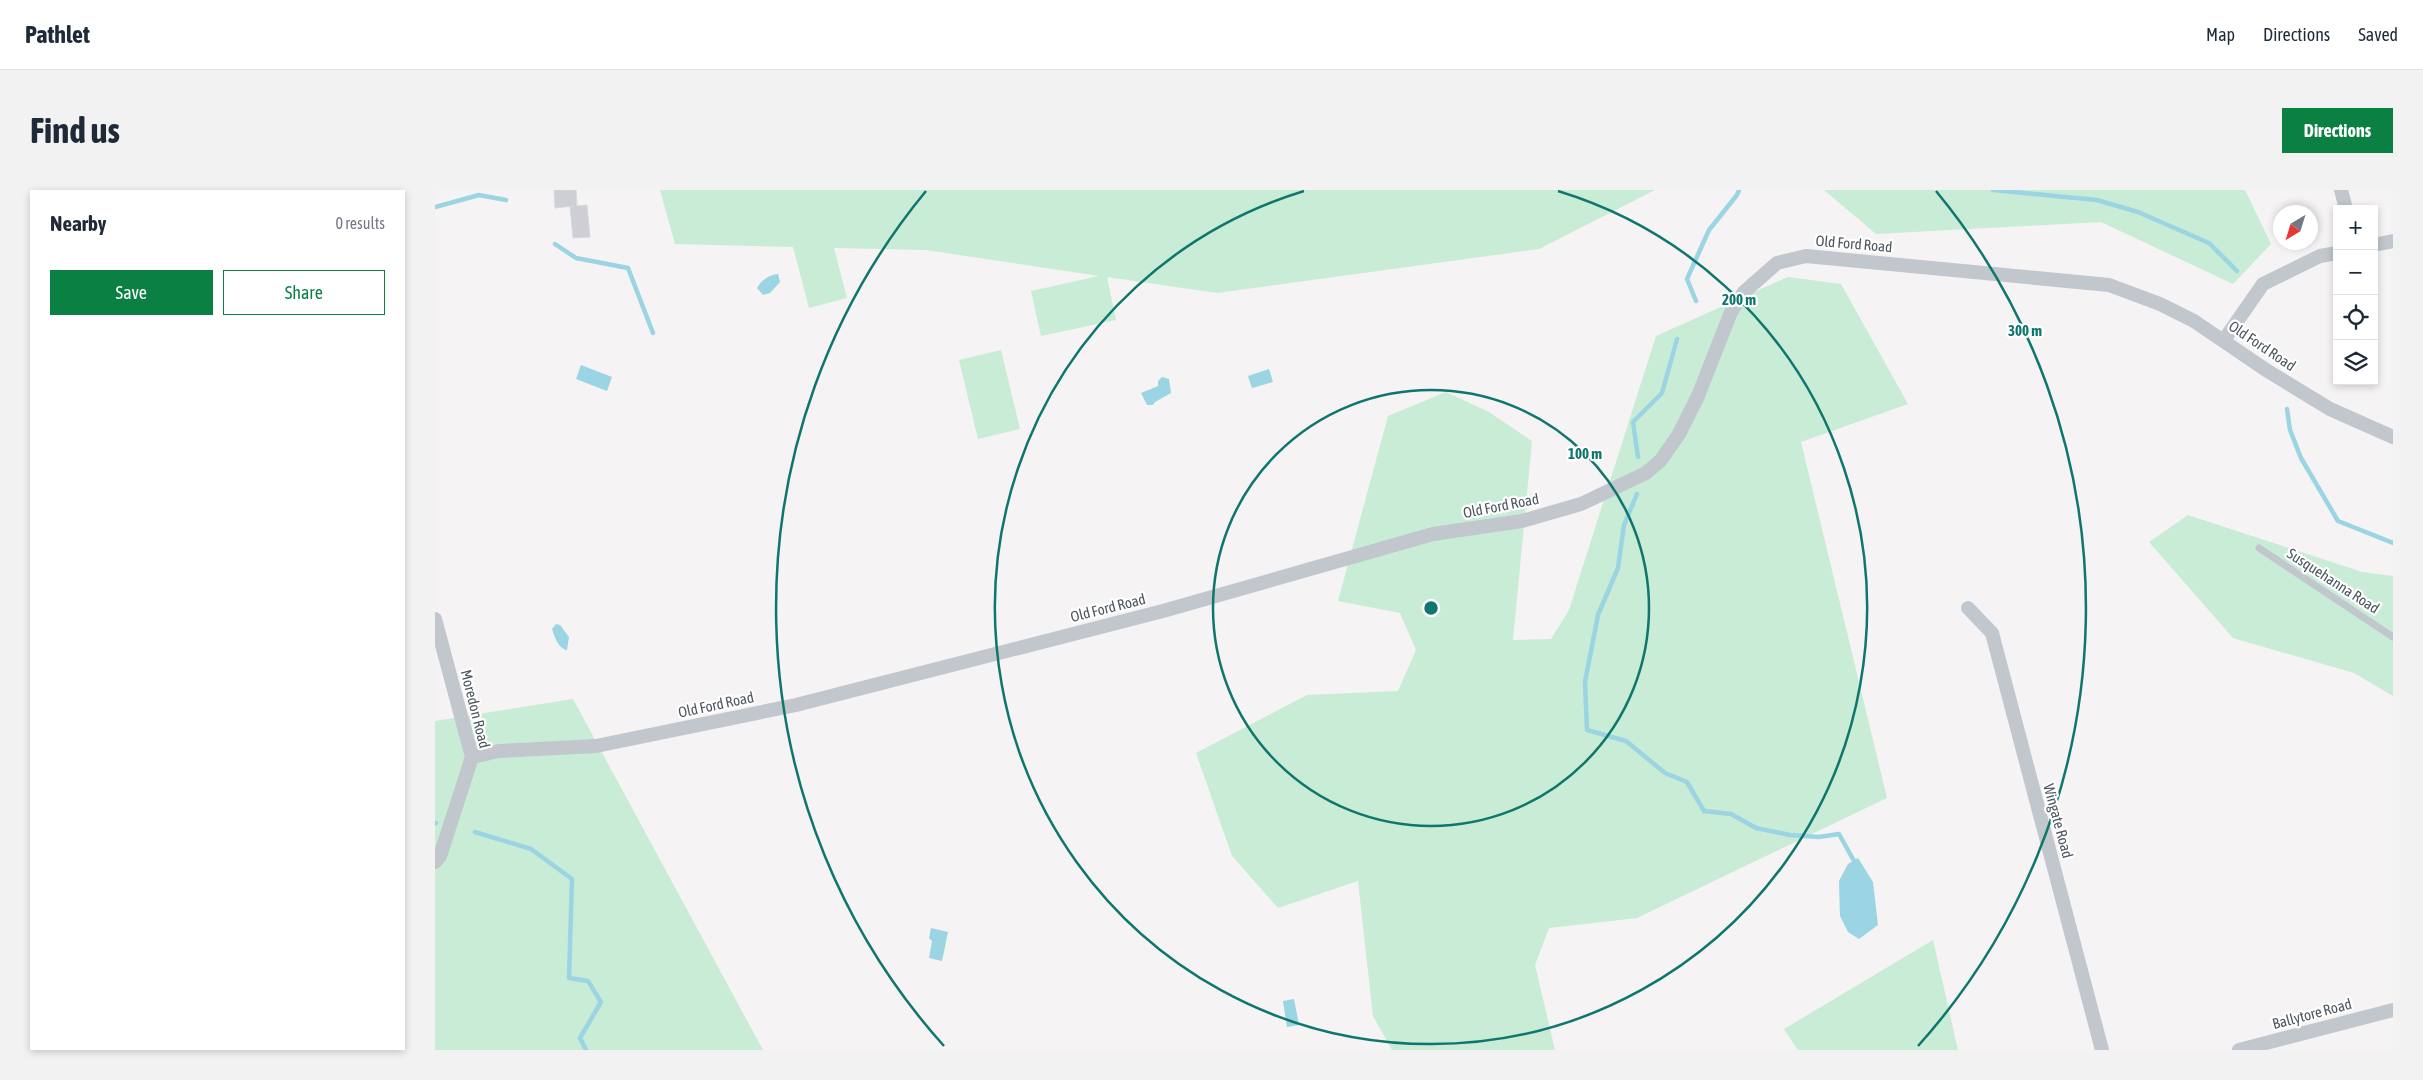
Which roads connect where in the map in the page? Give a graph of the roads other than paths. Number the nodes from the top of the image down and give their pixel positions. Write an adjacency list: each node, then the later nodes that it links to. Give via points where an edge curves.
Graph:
1 (2341, 190): 2 (street)
2 (2345, 205)
3 (2393, 241): 4 (street)
4 (2378, 244)
5 (2333, 254): 6 (street, via 2320,256 2263,284)
6 (2225, 340): 7 (street, Old Ford Road, via 2266,370 2331,409); 12 (street, Old Ford Road, via 2168,308 2109,285 1806,256 1777,263 1744,292 1731,312 1698,396 1679,434 1661,460 1647,472 1581,504 1522,521 1433,534 1163,611 796,705 596,746 499,751)
7 (2393, 437)
8 (2259, 548): 11 (lane, Susquehanna Road)
9 (1968, 608): 15 (street, Wingate Road, via 1992,633)
10 (435, 619): 12 (street, Moredon Road)
11 (2393, 637)
12 (472, 757): 13 (street, Moredon Road)
13 (435, 862)
14 (2393, 1010): 16 (street, Ballytore Road)
15 (2102, 1050)
16 (2239, 1050)

